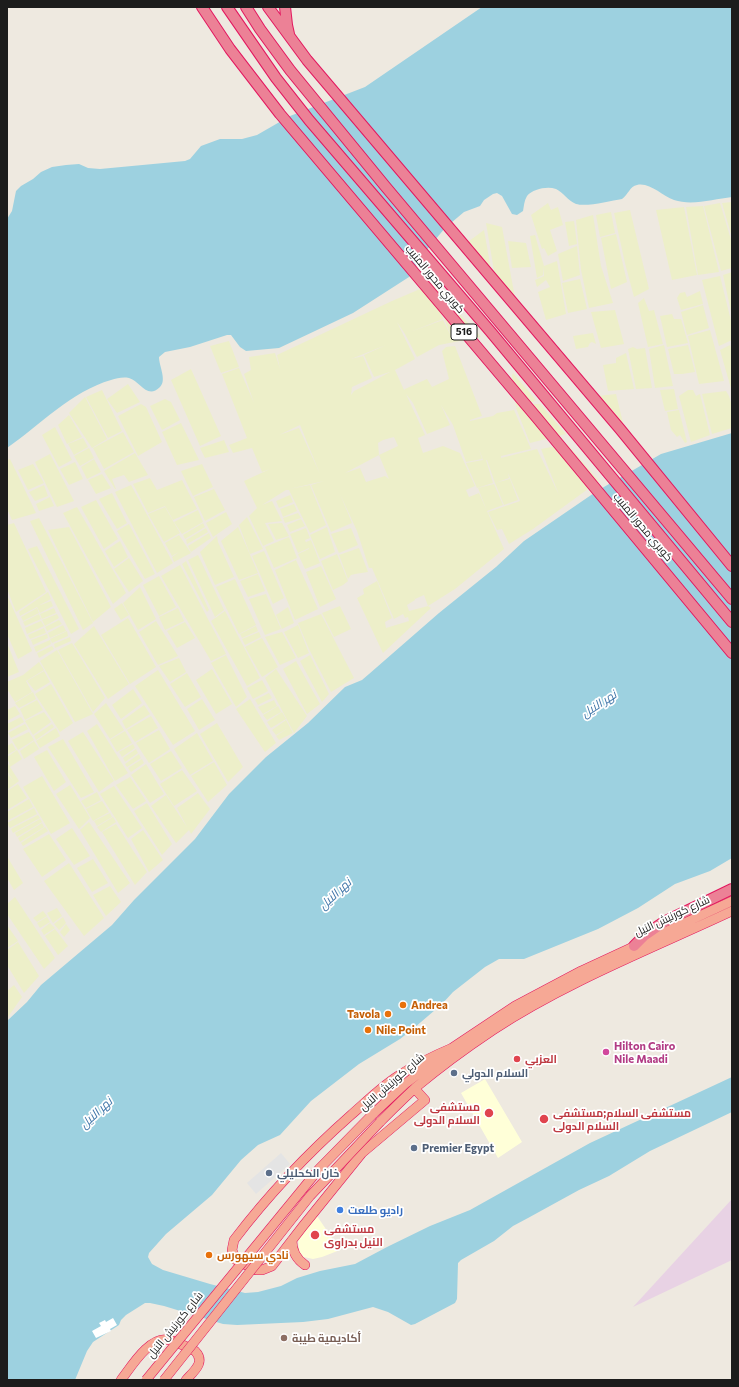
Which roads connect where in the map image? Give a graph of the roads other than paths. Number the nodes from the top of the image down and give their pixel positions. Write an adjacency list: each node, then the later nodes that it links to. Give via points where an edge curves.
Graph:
1 (202, 7): 10 (highway, كوبري محور المنيب / 516, via 238,60 280,114)
2 (227, 7): 9 (highway, كوبري محور المنيب / 516, via 276,78 309,120 490,331)
3 (246, 7): 8 (highway, كوبري محور المنيب, via 290,70 385,186)
4 (268, 7): 6 (highway)
5 (285, 7): 6 (highway, via 287,25)
6 (294, 43): 7 (highway)
7 (732, 566)
8 (732, 599)
9 (732, 622)
10 (732, 653)
11 (732, 889): 14 (highway, via 656,927)
12 (732, 901): 14 (highway, شارع كورنيش النيل)
13 (732, 911): 16 (highway, شارع كورنيش النيل, via 599,972 521,1014 463,1051)
14 (634, 946): 15 (highway, شارع كورنيش النيل, via 548,988 495,1018)
15 (452, 1048): 17 (highway, via 423,1060 397,1076 329,1135 280,1184 234,1240 232,1250 236,1260 256,1270 262,1270 276,1262); 20 (highway, شارع كورنيش النيل, bridge, via 405,1084 319,1169)
16 (415, 1089): 17 (highway, via 425,1100 362,1153); 21 (highway, شارع كورنيش النيل, bridge, via 310,1196)
17 (292, 1240): 18 (highway, via 296,1257)
18 (305, 1265)
19 (121, 1380): 22 (highway, via 153,1342 168,1340 195,1351 200,1358 198,1367)
20 (146, 1380)
21 (164, 1380)
22 (186, 1380)

